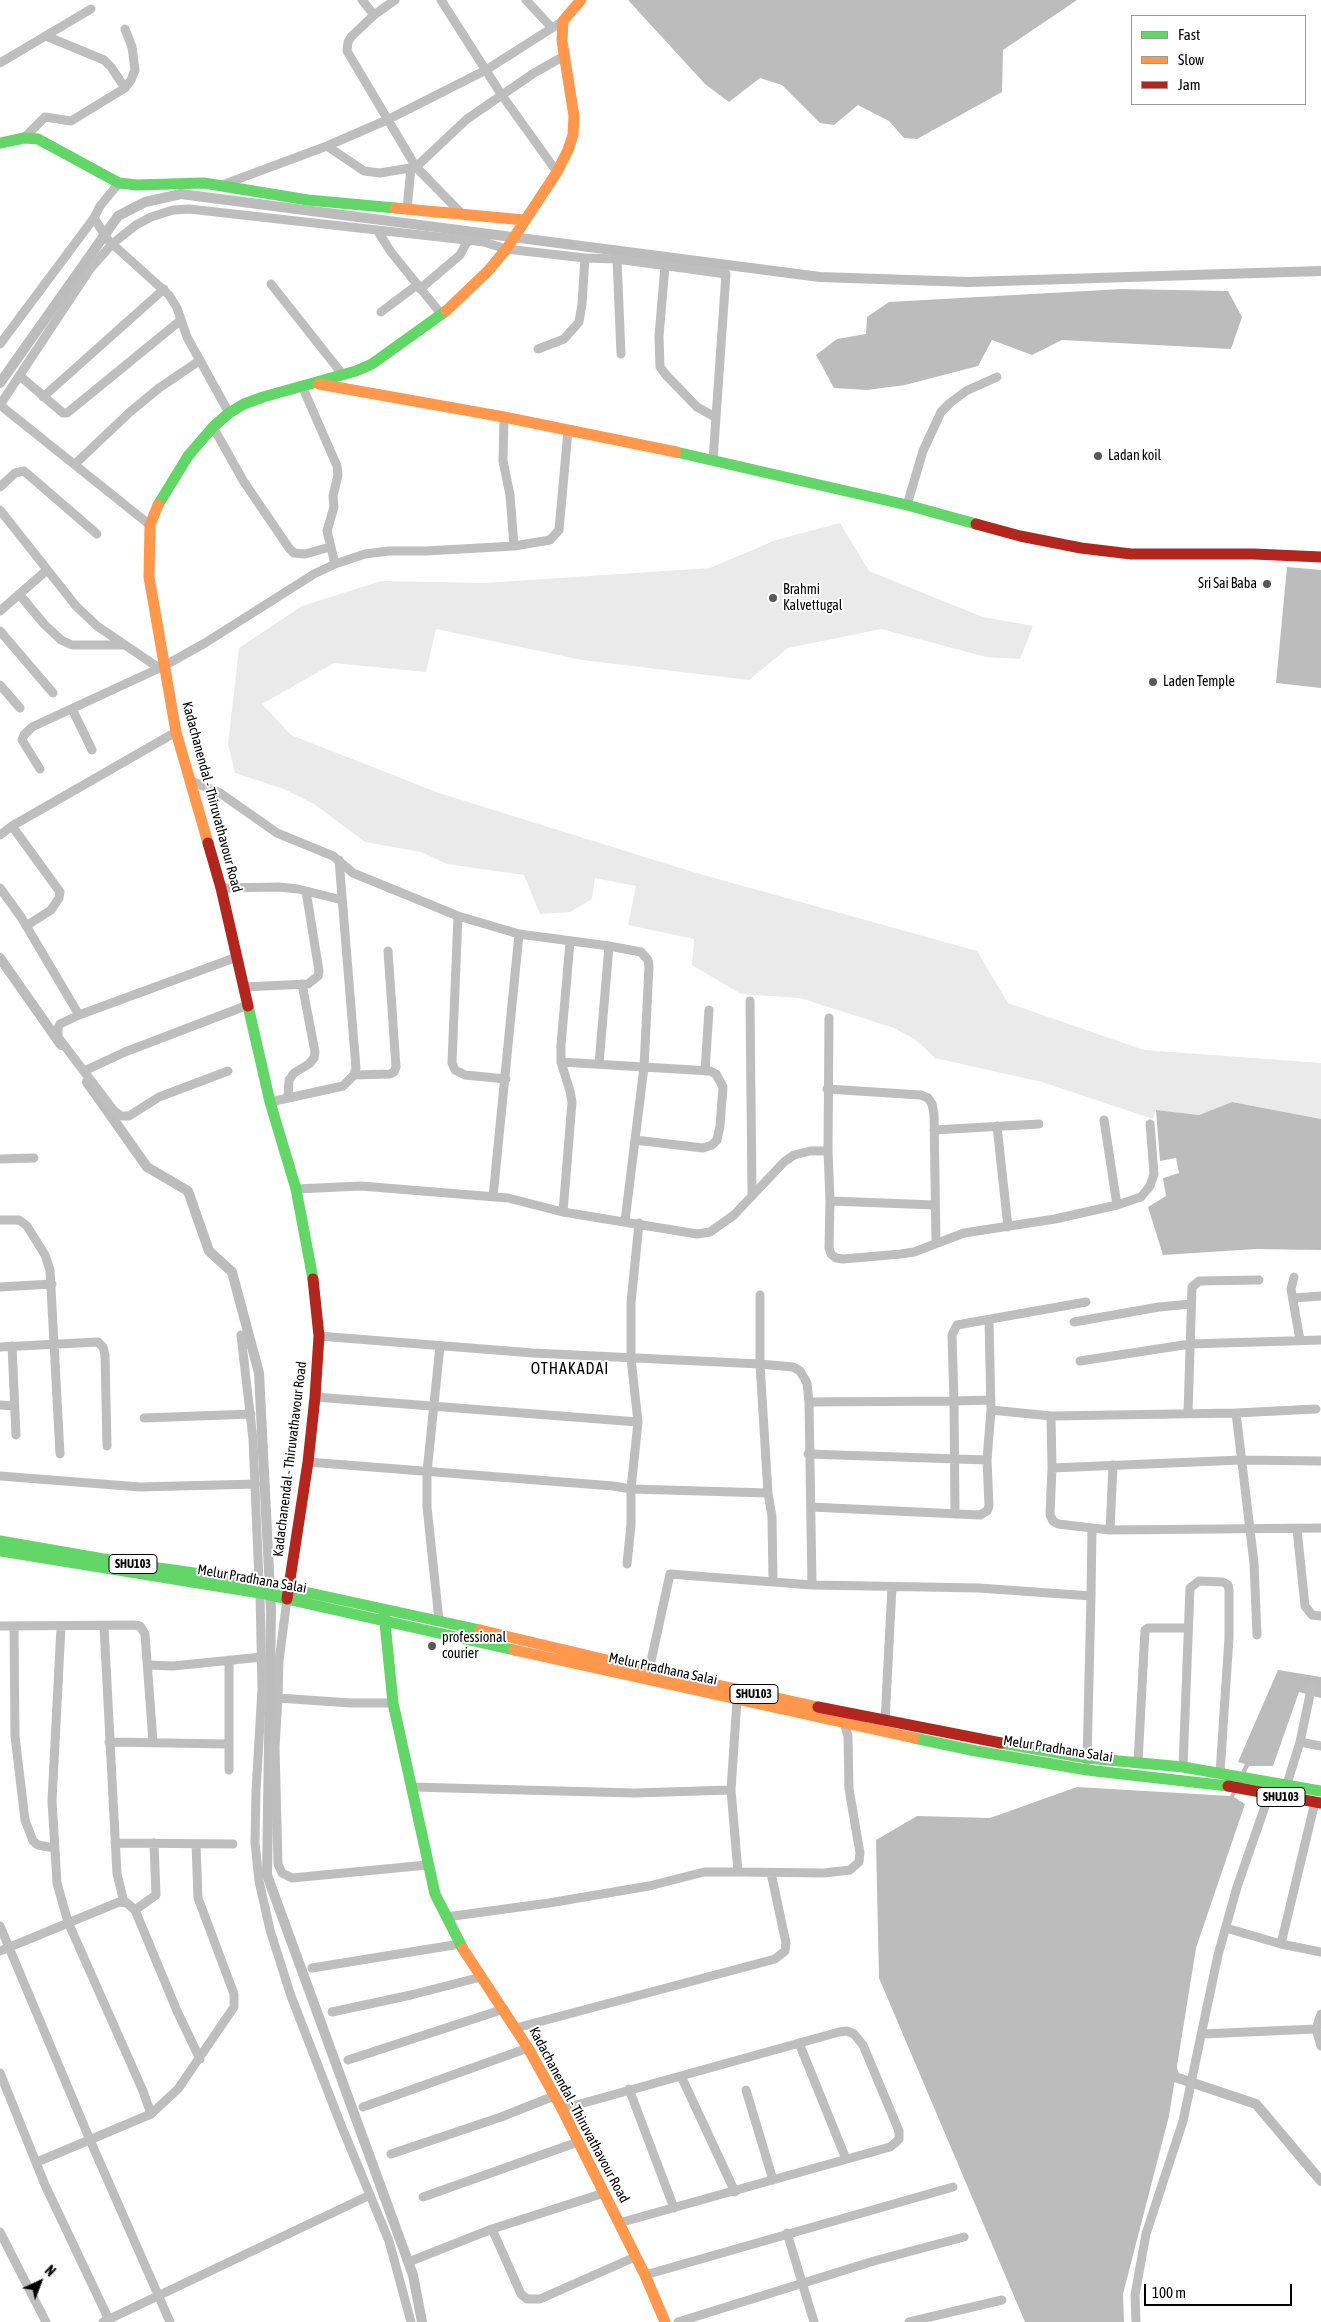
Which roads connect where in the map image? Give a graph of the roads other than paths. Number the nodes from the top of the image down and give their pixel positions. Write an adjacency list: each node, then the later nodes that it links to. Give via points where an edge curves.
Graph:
1 (362, 0): 7 (street)
2 (396, 0): 7 (street)
3 (441, 0): 14 (street)
4 (526, 0): 9 (street)
5 (580, 0): 8 (main road)
6 (91, 9): 11 (street)
7 (374, 15): 17 (street, via 351,37 347,51)
8 (563, 22): 9 (street); 12 (main road, Kadachanendal - Thiruvathavour Road)
9 (552, 28): 14 (street)
10 (125, 29): 15 (street, via 136,70)
11 (46, 36): 13 (street); 15 (street, via 104,60)
12 (564, 56): 16 (street); 22 (main road, Kadachanendal - Thiruvathavour Road, via 574,116 573,134)
13 (0, 63)
14 (486, 70): 16 (street); 17 (street)
15 (125, 88): 18 (street, via 71,121 45,118)
16 (501, 94): 21 (street, via 455,128); 22 (street)
17 (387, 120): 20 (street); 21 (street)
18 (24, 138): 19 (main road); 23 (main road, via 38,139 54,146)
19 (0, 142)
20 (326, 146): 21 (street, via 364,171 380,173); 24 (street)
21 (413, 167): 25 (street); 26 (street)
22 (556, 172): 28 (main road, Kadachanendal - Thiruvathavour Road)
23 (119, 183): 24 (main road, via 204,183); 27 (street, via 100,206)
24 (219, 186): 25 (main road, via 308,200)
25 (407, 210): 26 (main road)
26 (462, 214): 28 (main road)
27 (96, 219): 31 (street); 42 (street)
28 (520, 225): 32 (main road, Kadachanendal - Thiruvathavour Road)
29 (377, 230): 30 (street); 31 (street, via 189,209 151,217); 37 (street)
30 (468, 240): 32 (street); 37 (street, via 460,255)
31 (110, 242): 38 (street); 47 (street)
32 (507, 248): 33 (street); 40 (main road, Kadachanendal - Thiruvathavour Road, via 472,288)
33 (585, 258): 34 (street); 43 (street, via 579,322 564,340)
34 (618, 259): 35 (street); 44 (street)
35 (664, 266): 54 (street, via 660,366 697,407); 54 (street, via 726,274)
36 (271, 284): 46 (street)
37 (419, 287): 39 (street); 40 (street)
38 (164, 289): 41 (street); 51 (street)
39 (382, 312)
40 (442, 315): 46 (main road, Kadachanendal - Thiruvathavour Road, via 380,360)
41 (181, 320): 45 (street); 51 (street, via 71,412 63,413)
42 (0, 344)
43 (538, 349)
44 (621, 354)
45 (199, 362): 53 (street); 59 (street, via 159,388)
46 (343, 375): 49 (main road, Kadachanendal - Thiruvathavour Road)
47 (20, 376): 51 (street); 52 (street)
48 (997, 377): 61 (street, via 966,391 941,412 923,451)
49 (315, 383): 50 (main road, Kadachanendal - Thiruvathavour Road); 55 (main road)
50 (302, 386): 53 (main road, Kadachanendal - Thiruvathavour Road, via 244,404); 66 (street, via 337,466 334,508 327,531)
51 (43, 396)
52 (0, 405): 59 (street)
53 (229, 414): 56 (main road, Kadachanendal - Thiruvathavour Road)
54 (715, 416): 58 (street)
55 (504, 417): 57 (main road); 65 (street, via 503,462 510,495)
56 (213, 427): 63 (main road, Kadachanendal - Thiruvathavour Road, via 188,456 161,498); 66 (street, via 244,482 288,548 294,553 305,554)
57 (568, 431): 58 (main road); 65 (street, via 559,530 556,536 543,543)
58 (713, 460): 61 (main road)
59 (75, 464): 63 (street)
60 (0, 487): 64 (street, via 15,473 24,470)
61 (907, 505): 67 (main road, via 1020,536 1131,554)
62 (0, 510): 69 (street)
63 (150, 525): 74 (main road, Kadachanendal - Thiruvathavour Road, via 149,577)
64 (97, 534)
65 (514, 546): 68 (street, via 389,551 365,554)
66 (330, 547): 68 (street)
67 (1321, 557)
68 (335, 564): 74 (street)
69 (47, 570): 70 (street); 73 (street, via 76,606)
70 (19, 594): 71 (street); 73 (street, via 61,640 72,645)
71 (0, 611)
72 (0, 631): 76 (street)
73 (124, 645): 74 (street)
74 (162, 667): 78 (street); 79 (main road, Kadachanendal - Thiruvathavour Road)
75 (0, 685): 77 (street)
76 (53, 693)
77 (20, 708)
78 (72, 709): 80 (street); 81 (street, via 32,727 24,735 22,740)
79 (176, 732): 82 (main road, Kadachanendal - Thiruvathavour Road); 83 (street)
80 (92, 750)
81 (40, 769)
82 (191, 781): 85 (street, via 220,793 277,833); 87 (main road, Kadachanendal - Thiruvathavour Road)
83 (12, 826): 84 (street); 91 (street, via 60,892 60,898 51,910)
84 (0, 835)
85 (339, 860): 89 (street); 90 (street, via 353,872)
86 (0, 888): 91 (street)
87 (221, 888): 88 (street, via 279,887); 96 (main road, Kadachanendal - Thiruvathavour Road)
88 (306, 891): 89 (street); 97 (street, via 320,971 313,982)
89 (342, 900): 110 (street)
90 (458, 916): 92 (street); 111 (street, via 452,1063 460,1073)
91 (26, 926): 102 (street)
92 (519, 934): 93 (street); 111 (street)
93 (570, 942): 94 (street); 104 (street)
94 (609, 946): 105 (street); 106 (street, via 641,952 648,960)
95 (388, 951): 110 (street, via 396,1067 390,1074)
96 (237, 957): 98 (main road, Kadachanendal - Thiruvathavour Road); 102 (street)
97 (302, 984): 98 (street); 113 (street, via 315,1052 309,1064 289,1080)
98 (244, 987): 100 (main road, Kadachanendal - Thiruvathavour Road)
99 (750, 1001): 125 (street)
100 (248, 1006): 107 (street); 114 (main road, Kadachanendal - Thiruvathavour Road)
101 (709, 1010): 109 (street)
102 (79, 1015): 107 (street, via 60,1024 57,1033)
103 (829, 1018): 112 (street)
104 (562, 1062): 105 (street); 130 (street, via 572,1102)
105 (599, 1064): 106 (street)
106 (644, 1067): 109 (street); 120 (street)
107 (84, 1071): 108 (street, via 114,1111 121,1116 129,1116 187,1085)
108 (228, 1071)
109 (705, 1071): 120 (street, via 716,1074 723,1087 720,1126 717,1140 712,1145 703,1148)
110 (354, 1075): 113 (street, via 343,1086)
111 (506, 1079): 126 (street)
112 (827, 1089): 119 (street, via 921,1095 932,1104); 121 (street)
113 (288, 1098): 114 (street)
114 (270, 1102): 124 (main road, Kadachanendal - Thiruvathavour Road)
115 (1104, 1120): 129 (street)
116 (1040, 1124): 118 (street)
117 (1150, 1124): 129 (street, via 1154,1174 1150,1186 1141,1197)
118 (997, 1126): 119 (street); 134 (street)
119 (934, 1130): 128 (street)
120 (635, 1140): 132 (street)
121 (828, 1151): 125 (street, via 794,1155); 127 (street)
122 (34, 1158): 123 (street)
123 (0, 1159)
124 (296, 1189): 126 (street, via 361,1186); 148 (main road, Kadachanendal - Thiruvathavour Road, via 312,1270)
125 (752, 1195): 133 (street, via 734,1215 710,1232 696,1234)
126 (493, 1196): 130 (street)
127 (830, 1202): 128 (street); 135 (street, via 829,1248 836,1258 901,1254)
128 (935, 1205): 135 (street)
129 (1117, 1205): 134 (street)
130 (563, 1212): 132 (street)
131 (0, 1220): 138 (street, via 19,1220 26,1226 45,1255)
132 (625, 1221): 133 (street)
133 (639, 1223): 156 (street, via 631,1303)
134 (1008, 1227): 135 (street, via 964,1234)
135 (936, 1243)
136 (1294, 1277): 142 (street, via 1291,1282)
137 (1258, 1280): 144 (street, via 1199,1281 1192,1287)
138 (52, 1284): 139 (street); 151 (street)
139 (0, 1287)
140 (760, 1295): 158 (street)
141 (1321, 1296): 142 (street)
142 (1293, 1298): 149 (street)
143 (1086, 1302): 145 (street)
144 (1191, 1304): 146 (street); 152 (street)
145 (989, 1320): 160 (street, via 962,1323 954,1329); 163 (street)
146 (1074, 1322)
147 (241, 1335): 169 (street)
148 (319, 1336): 154 (street); 159 (main road, Kadachanendal - Thiruvathavour Road)
149 (1300, 1340): 150 (street); 152 (street)
150 (1321, 1340)
151 (55, 1343): 153 (street); 174 (street, via 93,1340 103,1346 106,1355); 175 (street)
152 (1190, 1344): 157 (street); 167 (street)
153 (12, 1346): 155 (street); 164 (street)
154 (440, 1346): 156 (street); 165 (street)
155 (0, 1347)
156 (631, 1358): 158 (street); 172 (street)
157 (1080, 1361)
158 (760, 1364): 161 (street, via 793,1367 800,1371 807,1383); 188 (street)
159 (315, 1397): 165 (street); 181 (main road, Kadachanendal - Thiruvathavour Road)
160 (954, 1400): 161 (street); 163 (street); 177 (street)
161 (809, 1402): 176 (street)
162 (0, 1405): 164 (street)
163 (991, 1405): 170 (street); 178 (street)
164 (14, 1406): 173 (street)
165 (434, 1408): 172 (street); 184 (street)
166 (1316, 1409): 168 (street)
167 (1188, 1413): 168 (street); 170 (street)
168 (1236, 1413): 179 (street)
169 (251, 1414): 171 (street); 186 (street)
170 (1051, 1416): 183 (street)
171 (144, 1418)
172 (638, 1422): 187 (street)
173 (16, 1435)
174 (107, 1446)
175 (60, 1454)
176 (808, 1454): 177 (street); 189 (street)
177 (954, 1459): 178 (street); 190 (street)
178 (987, 1460): 190 (street, via 987,1511 980,1515)
179 (1241, 1460): 180 (street); 182 (street); 195 (street)
180 (1321, 1461)
181 (308, 1462): 184 (street); 202 (main road, Kadachanendal - Thiruvathavour Road)
182 (1113, 1465): 183 (street); 194 (street)
183 (1052, 1468): 191 (street, via 1050,1515 1053,1520 1064,1525)
184 (427, 1472): 187 (street); 206 (street, via 427,1507)
185 (0, 1476): 186 (street, via 140,1487)
186 (256, 1484): 202 (street)
187 (630, 1489): 188 (street); 198 (street)
188 (768, 1493): 199 (street, via 772,1517)
189 (811, 1507): 190 (street); 200 (street)
190 (955, 1514)
191 (1092, 1528): 194 (street); 203 (street)
192 (1321, 1528): 193 (street)
193 (1297, 1529): 195 (street); 205 (street, via 1305,1606 1312,1615)
194 (1110, 1530): 195 (street)
195 (1250, 1530): 212 (street)
196 (0, 1541): 202 (main road, Melur Pradhana Salai / SHU103)
197 (0, 1552): 202 (main road, Melur Pradhana Salai / SHU103, via 202,1585)
198 (627, 1564)
199 (773, 1582): 200 (street); 216 (street, via 670,1574)
200 (812, 1585): 201 (street)
201 (892, 1586): 203 (street); 221 (street)
202 (272, 1591): 204 (main road, Melur Pradhana Salai / SHU103); 213 (street); 218 (street, via 280,1644)
203 (1091, 1596): 228 (street)
204 (384, 1614): 206 (main road, Melur Pradhana Salai / SHU103); 216 (main road, Melur Pradhana Salai / SHU103); 220 (main road, Kadachanendal - Thiruvathavour Road)
205 (1321, 1616)
206 (439, 1620): 216 (main road, Melur Pradhana Salai / SHU103)
207 (0, 1626): 209 (street)
208 (104, 1626): 210 (street); 215 (street, via 134,1625 143,1629); 223 (street)
209 (14, 1627): 210 (street); 245 (street, via 15,1736 25,1820 33,1842)
210 (61, 1627): 245 (street, via 52,1802)
211 (1187, 1628): 229 (street, via 1144,1630); 230 (street); 233 (street, via 1190,1588 1194,1583 1199,1580 1228,1585 1229,1638)
212 (1257, 1635)
213 (262, 1657): 214 (street); 289 (street, via 255,1843 259,1881 270,1930 291,1996)
214 (229, 1660): 215 (street, via 173,1666); 226 (street)
215 (148, 1665): 224 (street)
216 (648, 1675): 219 (main road, Melur Pradhana Salai / SHU103); 221 (main road, Melur Pradhana Salai / SHU103)
217 (1312, 1685): 225 (street)
218 (278, 1698): 220 (street); 246 (street, via 275,1790 278,1864 282,1873 300,1878)
219 (737, 1700): 222 (main road, Melur Pradhana Salai / SHU103); 237 (street)
220 (393, 1703): 236 (main road, Kadachanendal - Thiruvathavour Road)
221 (884, 1721): 228 (main road, Melur Pradhana Salai / SHU103)
222 (844, 1723): 232 (main road, Melur Pradhana Salai / SHU103); 248 (street, via 848,1736 849,1789 859,1862 850,1870 824,1873)
223 (109, 1742): 224 (street); 242 (street)
224 (153, 1742): 226 (street)
225 (1300, 1742): 227 (street); 235 (street)
226 (229, 1744): 231 (street)
227 (1321, 1746)
228 (1087, 1758): 229 (main road, Melur Pradhana Salai / SHU103); 232 (street)
229 (1138, 1763): 230 (main road, Melur Pradhana Salai / SHU103)
230 (1183, 1767): 233 (main road, Melur Pradhana Salai / SHU103)
231 (229, 1770)
232 (1087, 1770): 234 (main road, Melur Pradhana Salai / SHU103)
233 (1220, 1773): 234 (main road, Melur Pradhana Salai / SHU103)
234 (1239, 1782): 235 (main road, Melur Pradhana Salai / SHU103); 239 (main road, Melur Pradhana Salai / SHU103)
235 (1287, 1784): 238 (main road, Melur Pradhana Salai / SHU103)
236 (412, 1788): 237 (street, via 634,1793); 246 (main road, Kadachanendal - Thiruvathavour Road)
237 (731, 1790): 247 (street)
238 (1321, 1791)
239 (1269, 1795): 240 (main road, Melur Pradhana Salai / SHU103); 254 (street)
240 (1318, 1802): 256 (street)
241 (154, 1843): 242 (street); 243 (street); 250 (street, via 156,1894)
242 (115, 1844): 249 (street, via 118,1886)
243 (196, 1844): 244 (street); 270 (street, via 198,1898 235,2003)
244 (233, 1844)
245 (54, 1848): 252 (street, via 57,1882)
246 (427, 1865): 251 (main road, Kadachanendal - Thiruvathavour Road)
247 (738, 1872): 248 (street); 251 (street, via 704,1872 649,1886)
248 (771, 1872): 264 (street, via 786,1943 785,1951 775,1959)
249 (124, 1902): 250 (street); 252 (street)
250 (135, 1910): 270 (street)
251 (446, 1917): 255 (main road, Kadachanendal - Thiruvathavour Road)
252 (68, 1922): 257 (street); 279 (street)
253 (0, 1926): 257 (street)
254 (1226, 1928): 256 (street); 266 (street)
255 (460, 1944): 259 (street); 260 (main road, Kadachanendal - Thiruvathavour Road)
256 (1281, 1944): 258 (street)
257 (4, 1949): 280 (street)
258 (1321, 1952)
259 (312, 1968)
260 (481, 1977): 261 (main road, Kadachanendal - Thiruvathavour Road); 262 (street)
261 (504, 2009): 264 (main road, Kadachanendal - Thiruvathavour Road); 271 (street)
262 (332, 2012)
263 (1321, 2014): 265 (street)
264 (516, 2028): 269 (main road, Kadachanendal - Thiruvathavour Road)
265 (1316, 2029): 266 (street); 268 (street)
266 (1202, 2034): 311 (street, via 1183,2121 1146,2234 1135,2295)
267 (799, 2043): 273 (street); 283 (street); 283 (street, via 838,2032 854,2034 863,2045 899,2131 899,2139 890,2147)
268 (1321, 2046)
269 (528, 2048): 276 (main road, Kadachanendal - Thiruvathavour Road); 277 (street)
270 (200, 2059): 279 (street, via 178,2089)
271 (348, 2060)
272 (0, 2073): 284 (street)
273 (681, 2076): 274 (street); 287 (street)
274 (629, 2089): 278 (street); 291 (street)
275 (746, 2090): 285 (street)
276 (554, 2096): 278 (main road, Kadachanendal - Thiruvathavour Road); 282 (street)
277 (363, 2107)
278 (562, 2109): 281 (main road, Kadachanendal - Thiruvathavour Road)
279 (151, 2114): 280 (street)
280 (90, 2140): 284 (street); 301 (street)
281 (578, 2142): 288 (main road, Kadachanendal - Thiruvathavour Road); 290 (street)
282 (391, 2154)
283 (846, 2159): 285 (street)
284 (37, 2162): 303 (street)
285 (772, 2180): 287 (street)
286 (953, 2186): 295 (street)
287 (735, 2192): 291 (street)
288 (604, 2193): 292 (main road, Kadachanendal - Thiruvathavour Road); 293 (street)
289 (370, 2195): 301 (street); 306 (street, via 389,2241)
290 (423, 2197)
291 (674, 2208): 292 (street)
292 (619, 2223): 297 (main road, Kadachanendal - Thiruvathavour Road)
293 (492, 2229): 297 (street, via 521,2294 527,2299 540,2298); 298 (street)
294 (0, 2232): 304 (street)
295 (788, 2233): 299 (street); 300 (street)
296 (964, 2237): 300 (street)
297 (635, 2257): 299 (main road, Kadachanendal - Thiruvathavour Road)
298 (411, 2261)
299 (645, 2275): 307 (main road, Kadachanendal - Thiruvathavour Road)
300 (803, 2284): 308 (street); 309 (street)
301 (157, 2295): 303 (street); 305 (street)
302 (1002, 2300): 310 (street)
303 (107, 2321)
304 (46, 2322)
305 (170, 2322)
306 (411, 2322)
307 (665, 2322)
308 (678, 2322)
309 (814, 2322)
310 (910, 2322)
311 (1136, 2322)

